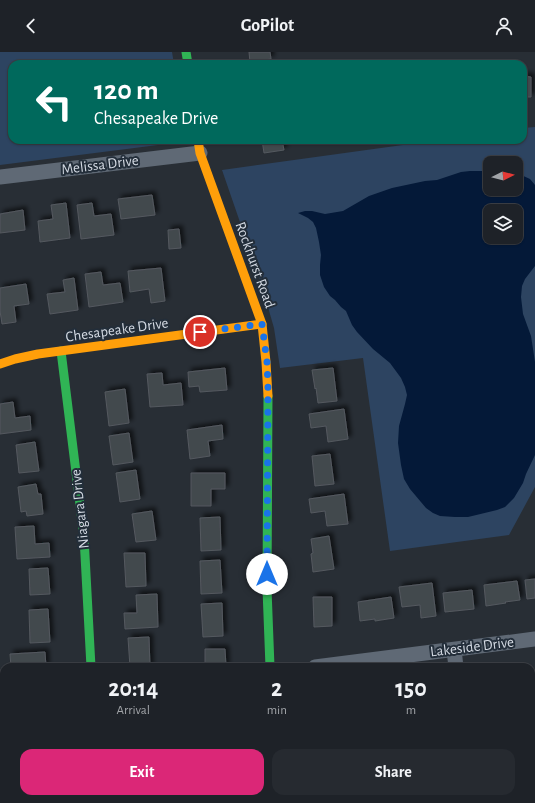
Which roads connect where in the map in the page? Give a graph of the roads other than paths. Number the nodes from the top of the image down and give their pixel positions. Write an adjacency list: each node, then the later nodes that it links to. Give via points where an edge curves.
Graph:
1 (199, 147): 2 (street, Melissa Drive); 3 (street, Rockhurst Road)
2 (0, 177)
3 (262, 324): 4 (street, Chesapeake Drive); 9 (street, Rockhurst Road, via 268,386 267,589)
4 (61, 351): 5 (street, Chesapeake Drive, via 35,354); 8 (street, Niagara Drive, via 84,537)
5 (0, 364)
6 (535, 639): 7 (street, Lakeside Drive)
7 (454, 650): 10 (street, Lakeside Drive); 11 (street)
8 (91, 663)
9 (270, 663)
10 (348, 663)
11 (456, 663)

